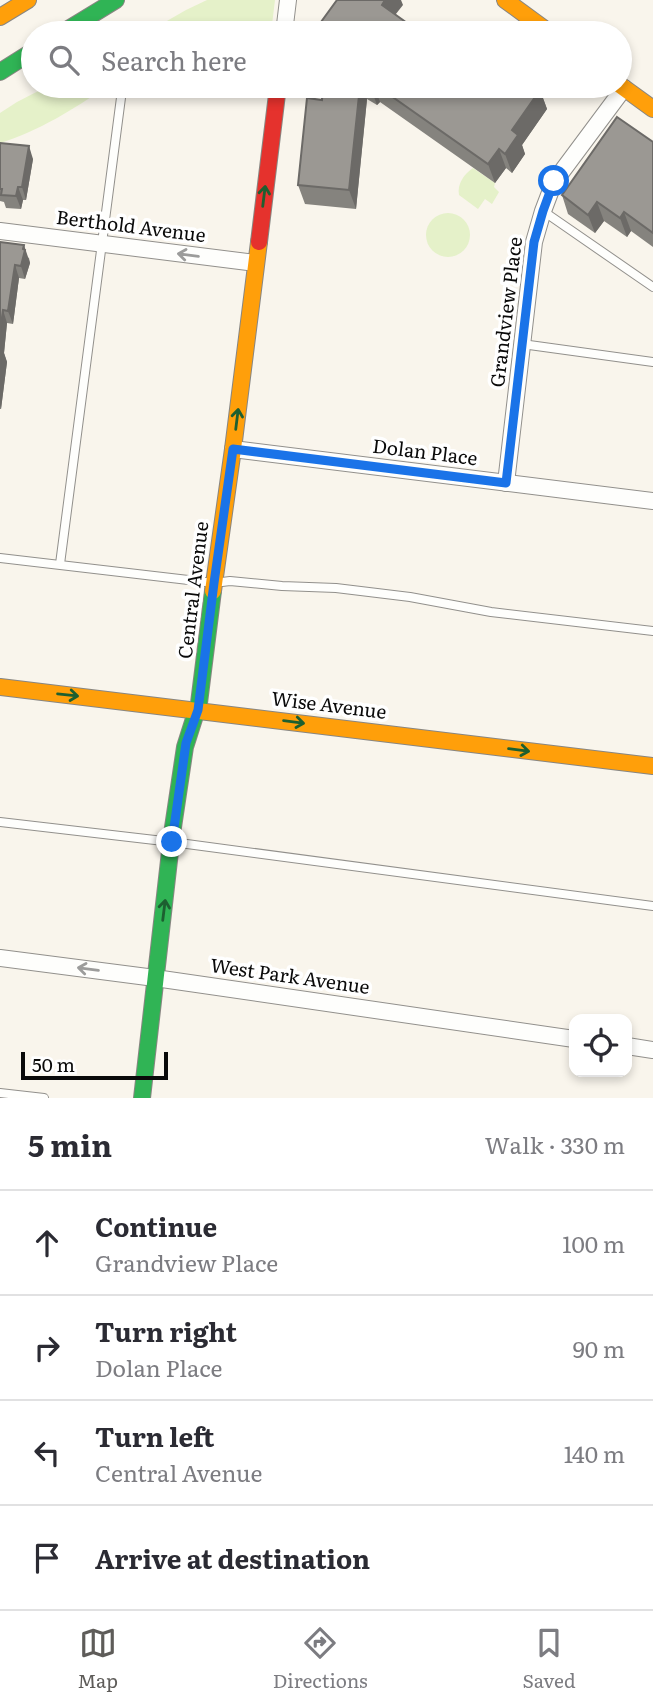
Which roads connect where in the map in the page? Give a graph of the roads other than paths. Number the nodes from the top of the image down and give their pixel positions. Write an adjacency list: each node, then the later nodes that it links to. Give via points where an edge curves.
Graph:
1 (28, 0): 5 (main road)
2 (116, 0): 6 (main road)
3 (288, 0): 7 (street)
4 (505, 0): 8 (main road)
5 (0, 17)
6 (82, 21)
7 (285, 21)
8 (534, 21)
9 (19, 60): 10 (main road); 11 (main road)
10 (0, 72)
11 (0, 80)
12 (632, 93): 16 (main road)
13 (121, 98): 19 (lane)
14 (277, 98): 20 (main road, Central Avenue, one-way to 14)
15 (613, 98): 17 (street, Grandview Place, via 554,181)
16 (653, 109)
17 (543, 211): 21 (lane); 22 (street, Grandview Place, via 534,242)
18 (0, 231): 19 (street, Berthold Avenue)
19 (102, 244): 20 (street, Berthold Avenue, one-way to 19); 28 (lane)
20 (256, 263): 24 (main road, Central Avenue, one-way to 20)
21 (653, 287)
22 (522, 344): 23 (lane); 25 (street, Grandview Place)
23 (653, 362)
24 (233, 449): 25 (street, Dolan Place); 29 (main road, Central Avenue)
25 (506, 483): 26 (street, Dolan Place)
26 (653, 501)
27 (0, 558): 28 (lane)
28 (60, 564): 29 (lane)
29 (214, 583): 30 (lane, via 337,588); 32 (main road, Central Avenue)
30 (653, 631)
31 (0, 687): 32 (main road, Wise Avenue, one-way to 32)
32 (198, 710): 33 (main road, Wise Avenue, one-way to 33); 35 (main road, Central Avenue, via 186,743)
33 (653, 766)
34 (0, 822): 35 (lane)
35 (172, 842): 36 (lane); 38 (main road, Central Avenue, one-way to 35)
36 (653, 906)
37 (0, 958): 38 (street, West Park Avenue, one-way to 37)
38 (156, 978): 39 (street, West Park Avenue); 44 (main road, Central Avenue)
39 (569, 1037)
40 (632, 1047): 41 (street)
41 (653, 1050)
42 (0, 1093): 43 (lane)
43 (44, 1098)
44 (142, 1098)

